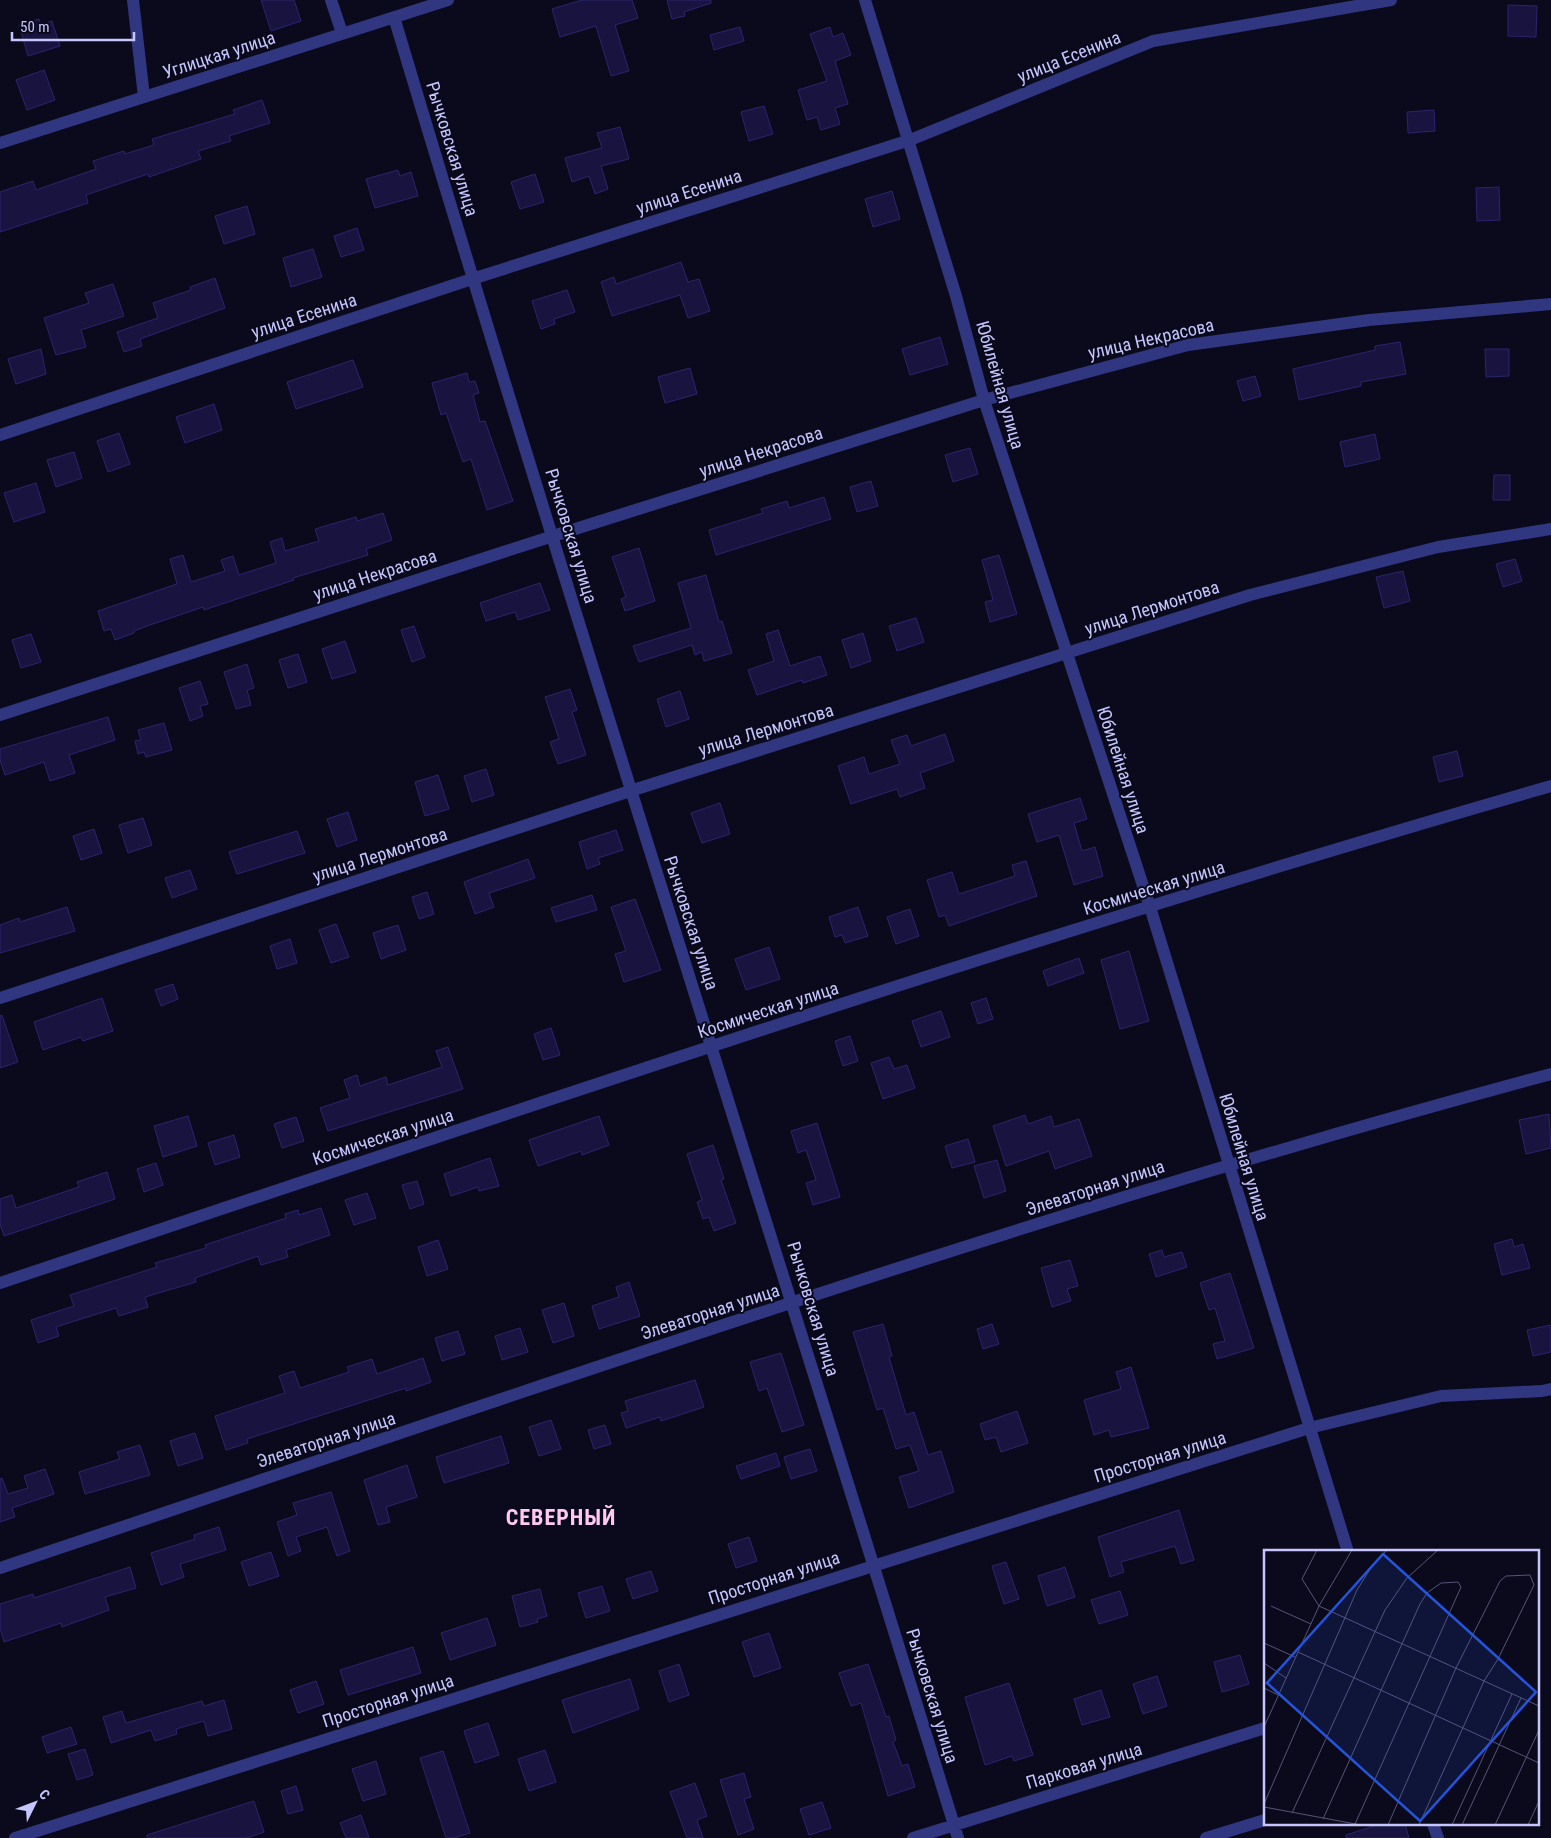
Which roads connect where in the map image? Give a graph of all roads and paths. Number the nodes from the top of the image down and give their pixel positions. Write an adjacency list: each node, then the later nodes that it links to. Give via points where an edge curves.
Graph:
1 (133, 0): 8 (street)
2 (331, 0): 7 (street)
3 (448, 0): 6 (street, Углицкая улица)
4 (865, 0): 9 (street, Юбилейная улица)
5 (1391, 0): 9 (street, улица Есенина, via 1153,41)
6 (394, 17): 7 (street, Углицкая улица); 11 (street, Рычковская улица)
7 (342, 33): 8 (street, Углицкая улица)
8 (144, 97): 10 (street, Углицкая улица)
9 (910, 140): 11 (street, улица Есенина); 13 (street, Юбилейная улица)
10 (0, 143)
11 (472, 279): 14 (street, улица Есенина); 16 (street, Рычковская улица)
12 (1551, 304): 13 (street, улица Некрасова, via 1369,320 1188,345)
13 (984, 400): 16 (street, улица Некрасова); 17 (street, Юбилейная улица)
14 (0, 435)
15 (1551, 529): 17 (street, улица Лермонтова, via 1438,547 1259,592)
16 (553, 536): 18 (street, улица Некрасова); 20 (street, Рычковская улица)
17 (1066, 654): 20 (street, улица Лермонтова); 21 (street, Юбилейная улица)
18 (0, 715)
19 (1551, 786): 21 (street, Космическая улица, via 1370,838)
20 (630, 790): 22 (street, улица Лермонтова); 23 (street, Рычковская улица)
21 (1150, 907): 23 (street, Космическая улица); 25 (street, Юбилейная улица)
22 (0, 998)
23 (712, 1046): 26 (street, Космическая улица); 27 (street, Рычковская улица)
24 (1551, 1074): 25 (street, Элеваторная улица)
25 (1227, 1164): 27 (street, Элеваторная улица); 29 (street, Юбилейная улица)
26 (0, 1283)
27 (793, 1303): 31 (street, Рычковская улица); 32 (street, Элеваторная улица)
28 (1551, 1389): 29 (street, Просторная улица, via 1442,1396)
29 (1309, 1428): 30 (street, Юбилейная улица); 31 (street, Просторная улица)
30 (1347, 1550)
31 (873, 1565): 35 (street, Рычковская улица); 37 (street, Просторная улица)
32 (0, 1568)
33 (1264, 1728): 35 (street, Парковая улица)
34 (1264, 1820): 40 (street)
35 (954, 1825): 38 (street, Парковая улица); 39 (street, Рычковская улица)
36 (1434, 1826): 41 (street)
37 (16, 1838)
38 (913, 1838)
39 (958, 1838)
40 (1206, 1838)
41 (1438, 1838)

